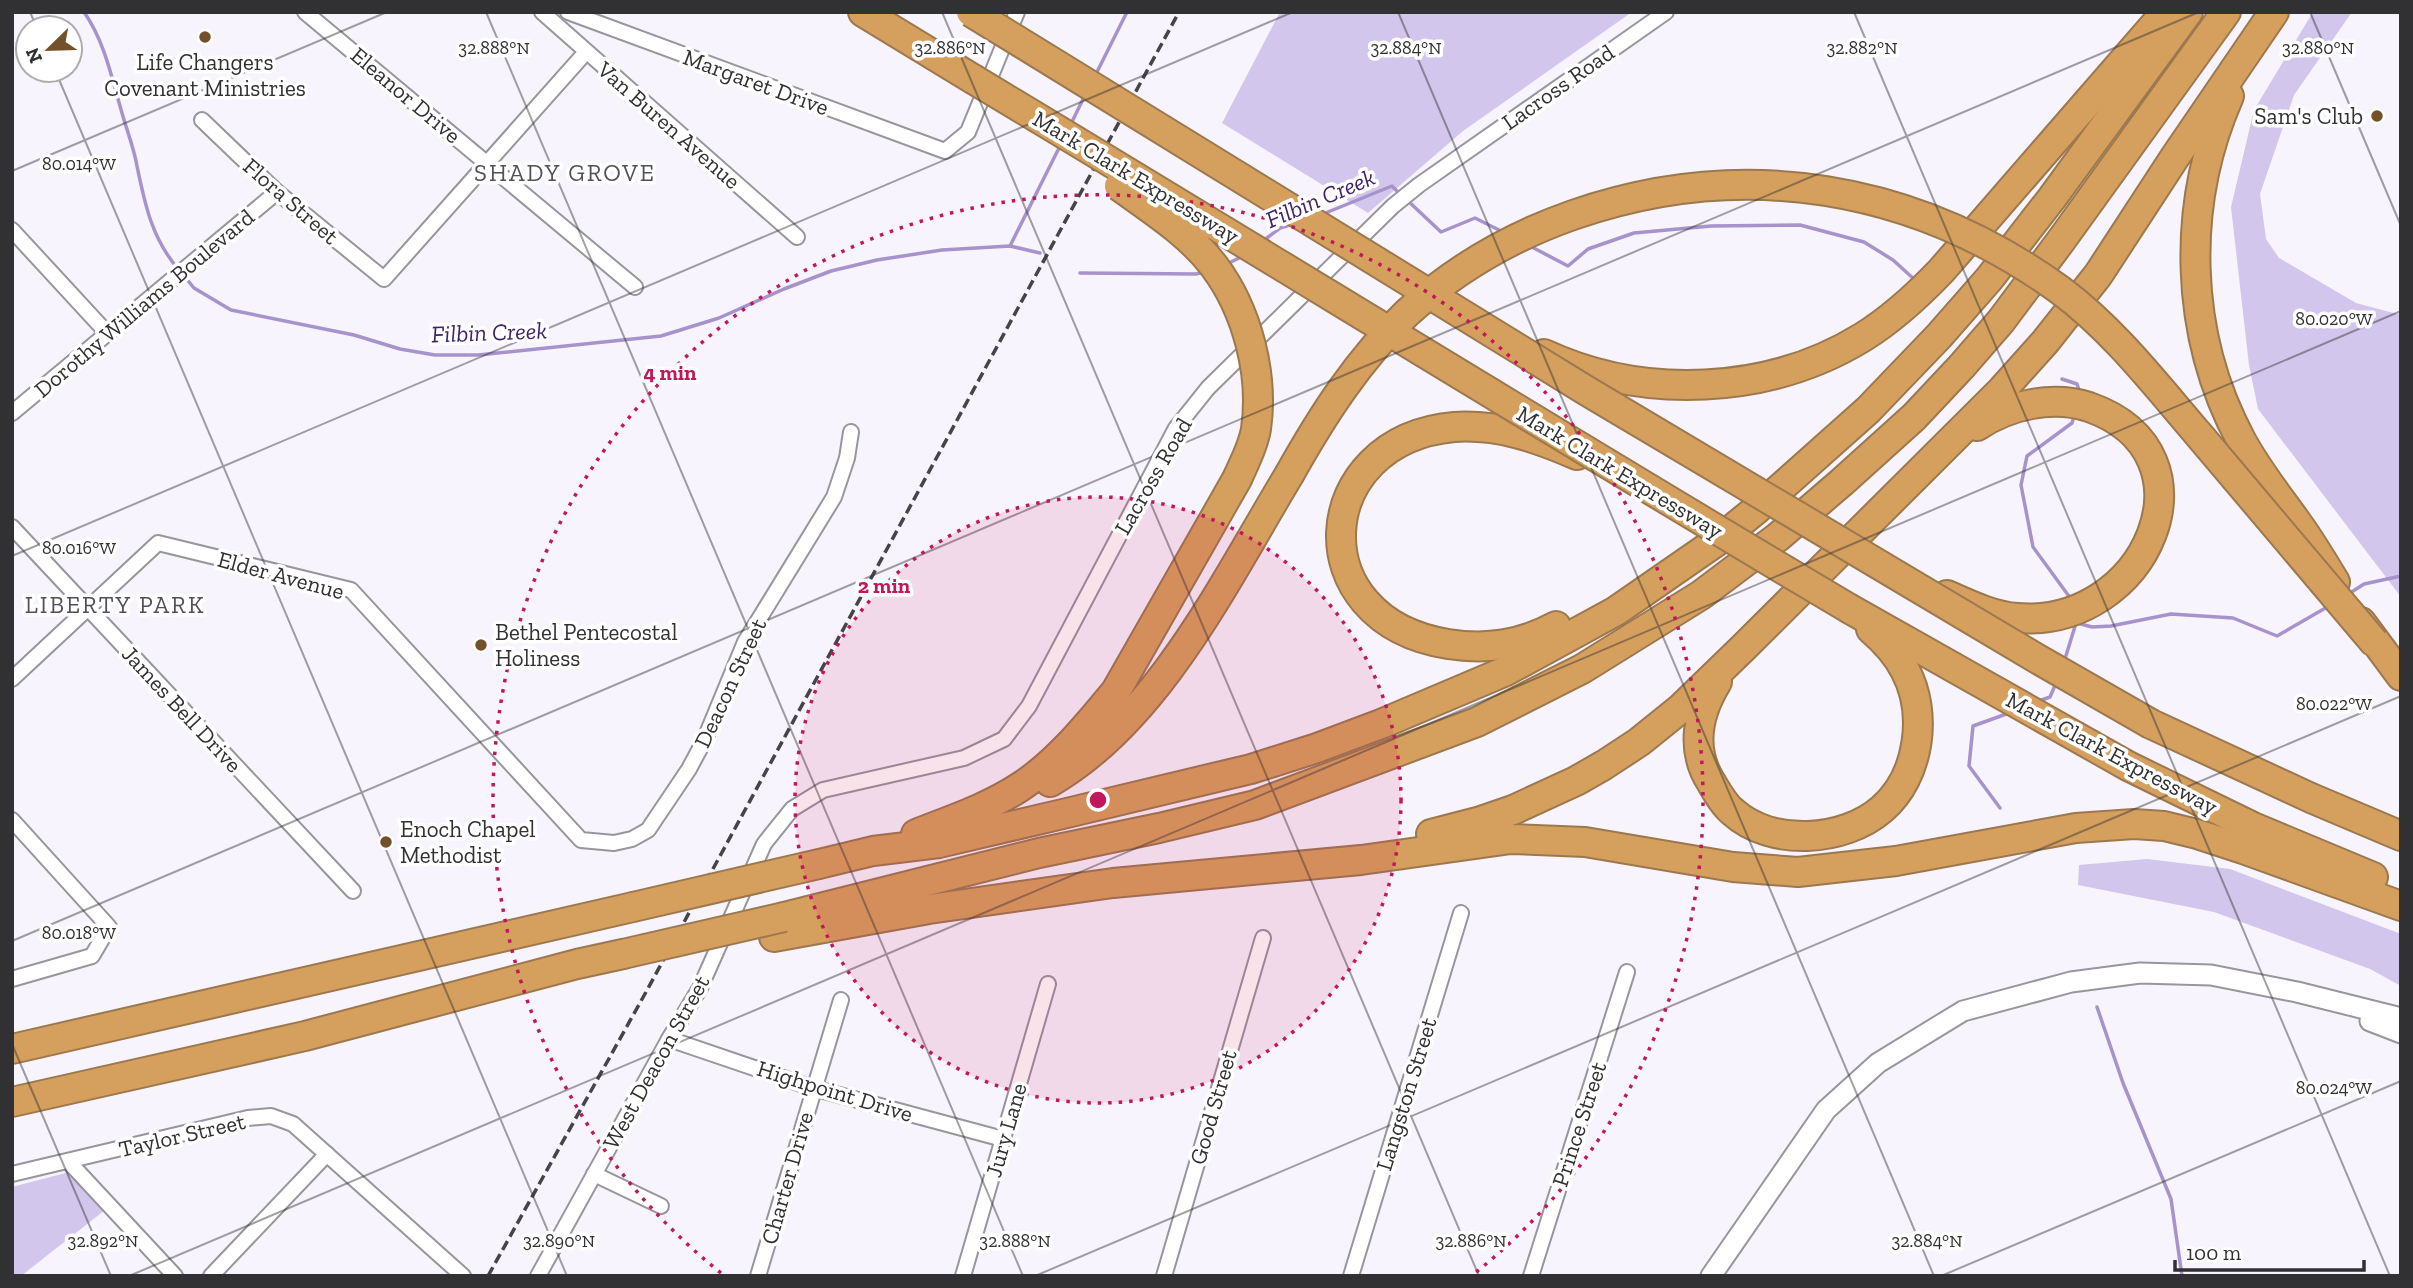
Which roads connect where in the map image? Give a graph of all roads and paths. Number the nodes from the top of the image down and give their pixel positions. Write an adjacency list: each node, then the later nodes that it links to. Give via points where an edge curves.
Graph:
1 (305, 12): 16 (street, Eleanor Drive)
2 (542, 12): 13 (street, Van Buren Avenue)
3 (568, 12): 6 (street, Margaret Drive, via 945,151 968,132)
4 (863, 12): 14 (highway, Mark Clark Expressway)
5 (971, 12): 21 (highway, Mark Clark Expressway, bridge)
6 (1017, 12)
7 (1666, 12): 40 (street, Lacross Road, via 1393,206 1208,388 1176,428 1029,706 1004,739 964,758 823,789 792,809)
8 (2166, 12): 21 (highway, bridge, via 1941,271 1900,310 1838,351 1778,372 1725,383 1670,385 1574,368)
9 (2188, 12): 28 (highway, via 2052,198 1940,336 1868,410 1758,508)
10 (2226, 12): 47 (highway, via 2060,242 1961,367 1842,482 1701,595 1582,669 1477,722 1255,805 1039,853)
11 (2274, 12): 12 (highway)
12 (2255, 41): 25 (highway, via 2098,275 2026,365); 32 (highway, bridge, via 2227,99 2209,155 2197,216 2195,282 2203,334 2227,412 2253,460)
13 (586, 52): 16 (street); 19 (street, Van Buren Avenue)
14 (973, 79): 26 (highway, Mark Clark Expressway, bridge); 37 (highway, bridge, via 1166,220 1213,264 1239,312 1252,356 1258,406 1256,431 1237,479 1116,691 1092,720 1020,787)
15 (202, 120): 17 (street, Flora Street)
16 (488, 163): 17 (street, Flora Street, via 384,279); 20 (street, Eleanor Drive)
17 (277, 192): 22 (street, Dorothy Williams Boulevard)
18 (12, 230): 22 (street)
19 (797, 237)
20 (635, 287)
21 (1489, 329): 29 (highway, Mark Clark Expressway, bridge)
22 (107, 333): 23 (street, Dorothy Williams Boulevard)
23 (12, 413)
24 (851, 432): 39 (street, Deacon Street, via 834,497 745,642 704,741 682,779 648,830 614,843)
25 (1945, 447): 29 (highway, bridge, via 2002,412 2039,403 2077,403 2114,418 2130,429 2149,456 2159,495 2146,551 2134,569 2098,599 2046,617 1999,616); 33 (highway)
26 (1621, 474): 28 (highway, bridge, via 1520,433 1456,427 1425,432 1396,445 1360,476 1341,524 1349,576 1365,603 1380,617 1413,635 1486,648 1529,639); 31 (highway, Mark Clark Expressway, bridge)
27 (12, 527): 30 (street, James Bell Drive)
28 (1687, 562): 41 (highway, via 1616,611 1506,671 1317,748 1251,769 939,843)
29 (1874, 563): 38 (highway, Mark Clark Expressway, bridge, via 2151,724)
30 (89, 609): 35 (street, Elder Avenue); 39 (street, Elder Avenue, via 158,543 351,590); 44 (street, James Bell Drive)
31 (1850, 609): 33 (highway, via 1896,654 1917,708 1918,729 1911,766 1893,796 1882,809 1848,827 1802,837 1768,830 1733,813 1708,779 1700,760 1699,720 1705,701); 43 (highway, Mark Clark Expressway, via 2128,766 2253,827)
32 (2374, 642): 34 (highway); 37 (highway, bridge, via 2115,340 2062,292 2019,262 1956,229 1867,198 1810,187 1729,184 1662,191 1597,206 1519,237 1447,280 1409,312 1352,373 1196,628 1162,678 1120,725 1065,771 1006,806)
33 (1744, 646): 42 (highway, via 1639,742 1576,781 1481,821)
34 (2401, 676)
35 (12, 679)
36 (12, 820): 50 (street, via 109,927 92,956)
37 (924, 831): 41 (highway)
38 (2401, 836)
39 (581, 840)
40 (764, 844): 56 (street, West Deacon Street, via 700,988)
41 (873, 851): 57 (highway, bridge)
42 (1288, 866): 45 (highway, via 1511,839 1550,839 1733,867 1798,872 1884,863 2076,828 2134,824 2197,834); 47 (highway)
43 (2401, 887)
44 (353, 891)
45 (2401, 906)
46 (1461, 913): 73 (street, Langston Street)
47 (779, 928): 59 (highway, bridge, via 577,964 305,1035)
48 (1263, 938): 72 (street, Good Street)
49 (1627, 972): 74 (street, Prince Street)
50 (12, 979)
51 (1048, 984): 60 (street, Jury Lane)
52 (2297, 992): 54 (street); 55 (street); 75 (street, via 2211,975 2140,973 2071,982 1964,1011 1878,1063 1826,1110)
53 (841, 1000): 58 (street, Charter Drive)
54 (2401, 1018)
55 (2401, 1033)
56 (669, 1038): 58 (street, Highpoint Drive); 64 (street, West Deacon Street)
57 (12, 1049)
58 (813, 1088): 60 (street, Highpoint Drive); 70 (street, Charter Drive)
59 (12, 1102)
60 (1003, 1139): 71 (street, Jury Lane)
61 (327, 1154): 62 (street, Taylor Street, via 293,1124 271,1116); 67 (street); 68 (street, Taylor Street)
62 (69, 1162): 63 (street, Taylor Street); 66 (street)
63 (12, 1174)
64 (594, 1174): 65 (street); 69 (street, West Deacon Street)
65 (661, 1206)
66 (175, 1276)
67 (211, 1276)
68 (463, 1276)
69 (538, 1276)
70 (758, 1276)
71 (963, 1276)
72 (1164, 1276)
73 (1351, 1276)
74 (1531, 1276)
75 (1712, 1276)

